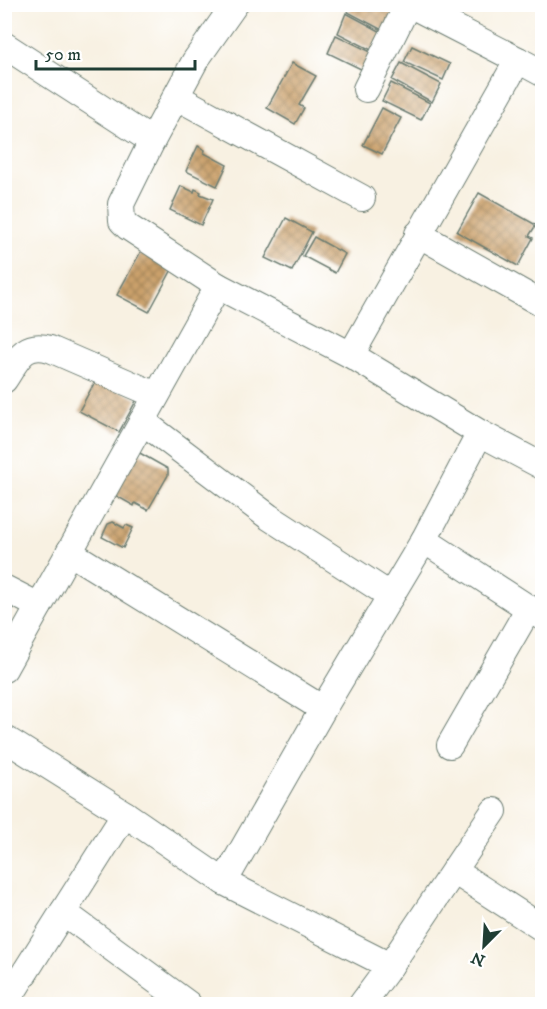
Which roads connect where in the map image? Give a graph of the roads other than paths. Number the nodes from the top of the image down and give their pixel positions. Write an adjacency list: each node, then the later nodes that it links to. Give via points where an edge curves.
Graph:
1 (236, 4): 7 (street, via 195,61)
2 (409, 4): 4 (street); 6 (street)
3 (4, 45): 8 (street)
4 (518, 60): 5 (street); 10 (street)
5 (543, 73)
6 (366, 89)
7 (177, 97): 8 (street); 9 (street)
8 (152, 141): 11 (street, via 121,204 122,221)
9 (362, 198)
10 (418, 234): 12 (street); 13 (street)
11 (218, 286): 13 (street); 15 (street)
12 (543, 304)
13 (351, 355): 17 (street)
14 (4, 380): 15 (street, via 21,356 37,345)
15 (156, 395): 16 (street)
16 (142, 421): 20 (street); 22 (street, via 269,517)
17 (480, 433): 18 (street); 19 (street)
18 (543, 466)
19 (424, 540): 22 (street); 24 (street)
20 (69, 552): 23 (street); 26 (street)
21 (4, 588): 23 (street)
22 (391, 596): 26 (street)
23 (39, 606): 25 (street)
24 (536, 613): 28 (street)
25 (4, 669)
26 (323, 709): 32 (street)
27 (4, 738): 30 (street)
28 (450, 745)
29 (494, 811): 31 (street)
30 (125, 814): 32 (street); 33 (street)
31 (454, 871): 34 (street); 35 (street)
32 (224, 882): 35 (street)
33 (63, 912): 36 (street); 37 (street)
34 (543, 928)
35 (390, 966): 38 (street)
36 (5, 1005)
37 (188, 1005)
38 (362, 1005)

